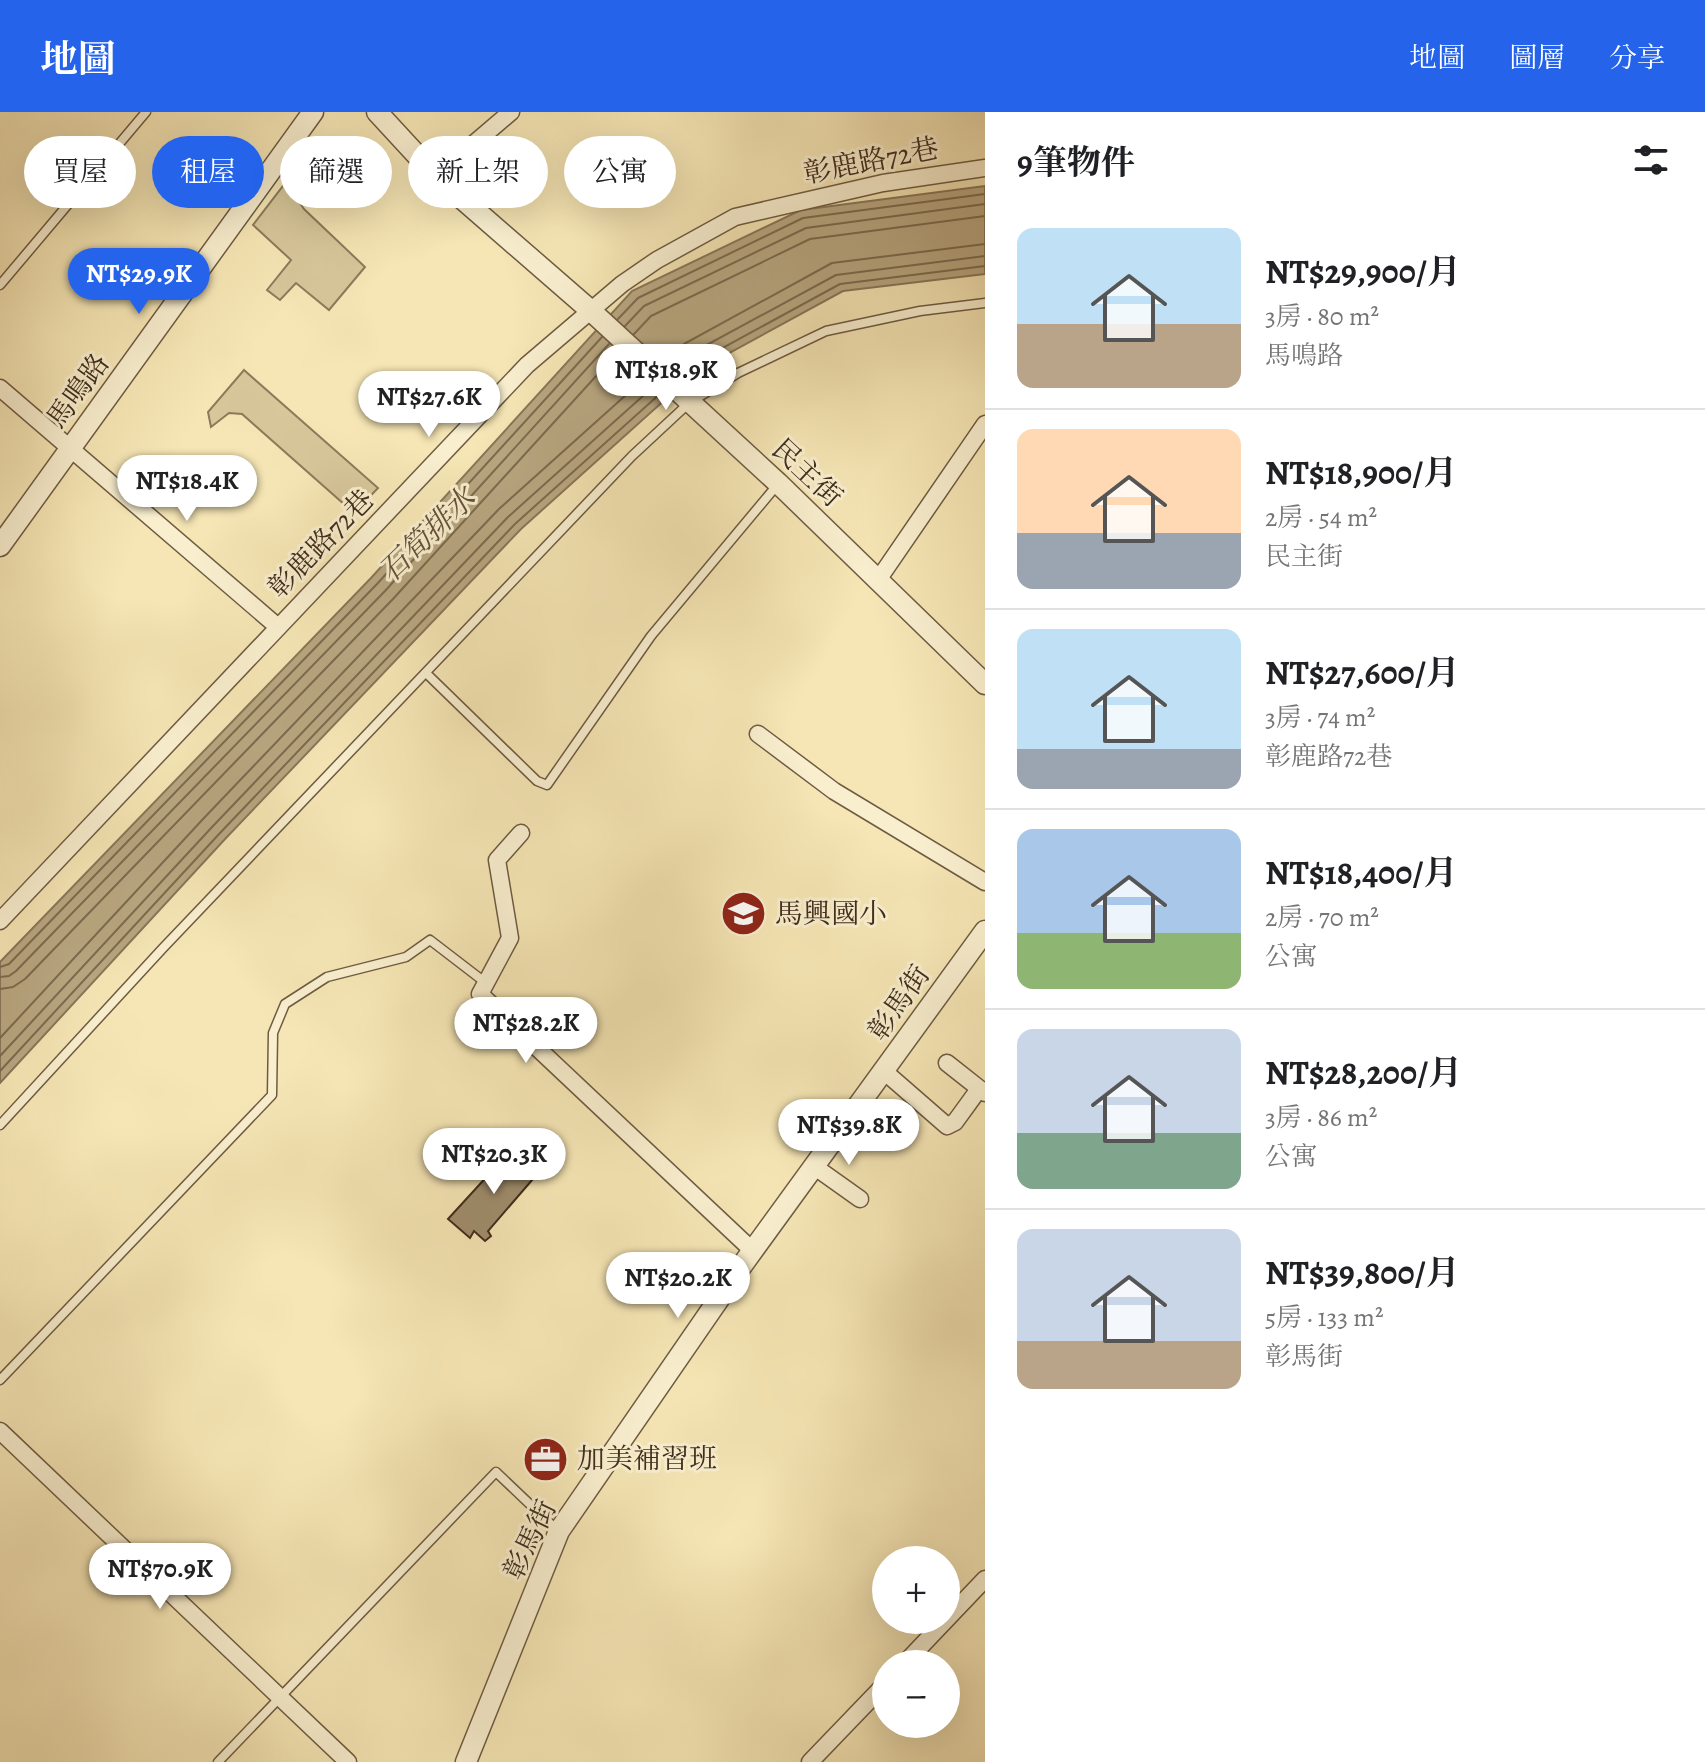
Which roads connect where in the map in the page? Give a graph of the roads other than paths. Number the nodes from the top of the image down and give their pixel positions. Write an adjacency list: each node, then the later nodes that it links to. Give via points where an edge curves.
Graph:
1 (146, 112): 9 (lane)
2 (313, 112): 15 (street, 馬鳴路)
3 (377, 112): 6 (street, 民主街)
4 (511, 112): 5 (street)
5 (483, 136)
6 (408, 146)
7 (985, 168): 11 (street, 彰鹿路72巷, via 868,186 735,217 657,260)
8 (473, 208): 11 (street, 民主街)
9 (0, 285)
10 (985, 303): 13 (lane, via 826,331)
11 (590, 310): 13 (street, 民主街); 19 (street, 彰鹿路72巷, via 527,365)
12 (0, 388): 15 (street)
13 (689, 403): 16 (street, 民主街); 20 (lane)
14 (985, 424): 18 (street)
15 (71, 449): 17 (street, 馬鳴路); 19 (street)
16 (778, 483): 18 (street, 民主街); 20 (lane, via 651,636 547,785)
17 (0, 546)
18 (878, 580): 21 (street, 民主街)
19 (278, 627): 25 (street, 彰鹿路72巷)
20 (426, 673): 31 (lane)
21 (985, 684)
22 (758, 734): 24 (street, via 834,791)
23 (521, 833): 27 (street, via 497,860 510,938)
24 (985, 882)
25 (0, 921)
26 (985, 931): 29 (street, 彰馬街)
27 (486, 983): 34 (street, via 480,994); 35 (lane, via 430,940 406,957 327,977 285,1004 273,1033 272,1095)
28 (947, 1063): 30 (street)
29 (885, 1072): 30 (street, via 947,1126); 32 (street, 彰馬街)
30 (983, 1090)
31 (0, 1125)
32 (815, 1167): 33 (street); 34 (street, 彰馬街)
33 (860, 1199)
34 (753, 1251): 37 (street, 彰馬街)
35 (0, 1380)
36 (0, 1431): 41 (street)
37 (559, 1531): 41 (lane, via 496,1472); 44 (street, 彰馬街)
38 (985, 1579): 39 (street)
39 (917, 1650)
40 (872, 1698): 45 (street)
41 (281, 1699): 42 (lane); 43 (street)
42 (218, 1762)
43 (348, 1762)
44 (466, 1762)
45 (810, 1762)

